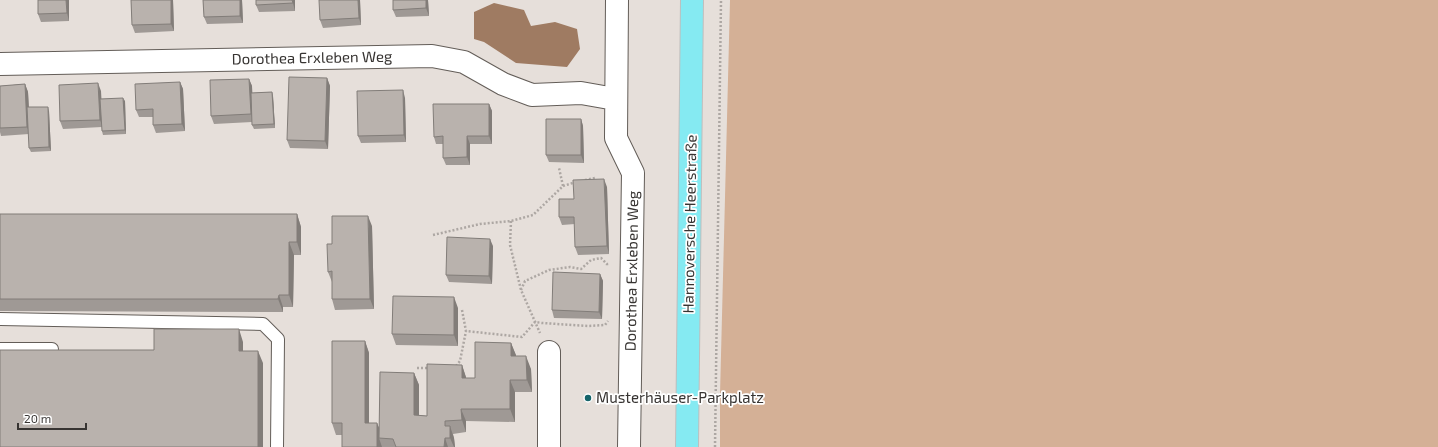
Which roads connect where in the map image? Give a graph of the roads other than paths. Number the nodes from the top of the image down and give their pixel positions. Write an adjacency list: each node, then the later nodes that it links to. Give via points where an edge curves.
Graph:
1 (617, 0): 4 (street, Dorothea Erxleben Weg)
2 (692, 0): 12 (main road, Hannoversche Heerstraße)
3 (0, 64): 4 (street, Dorothea Erxleben Weg, via 432,56 464,62 503,84 532,95 581,93)
4 (615, 99): 11 (street, Dorothea Erxleben Weg, via 616,138 633,173)
5 (0, 319): 9 (lane, via 262,324 278,339)
6 (0, 349): 7 (lane)
7 (52, 349)
8 (549, 352): 10 (street)
9 (277, 447)
10 (549, 447)
11 (629, 447)
12 (687, 447)

